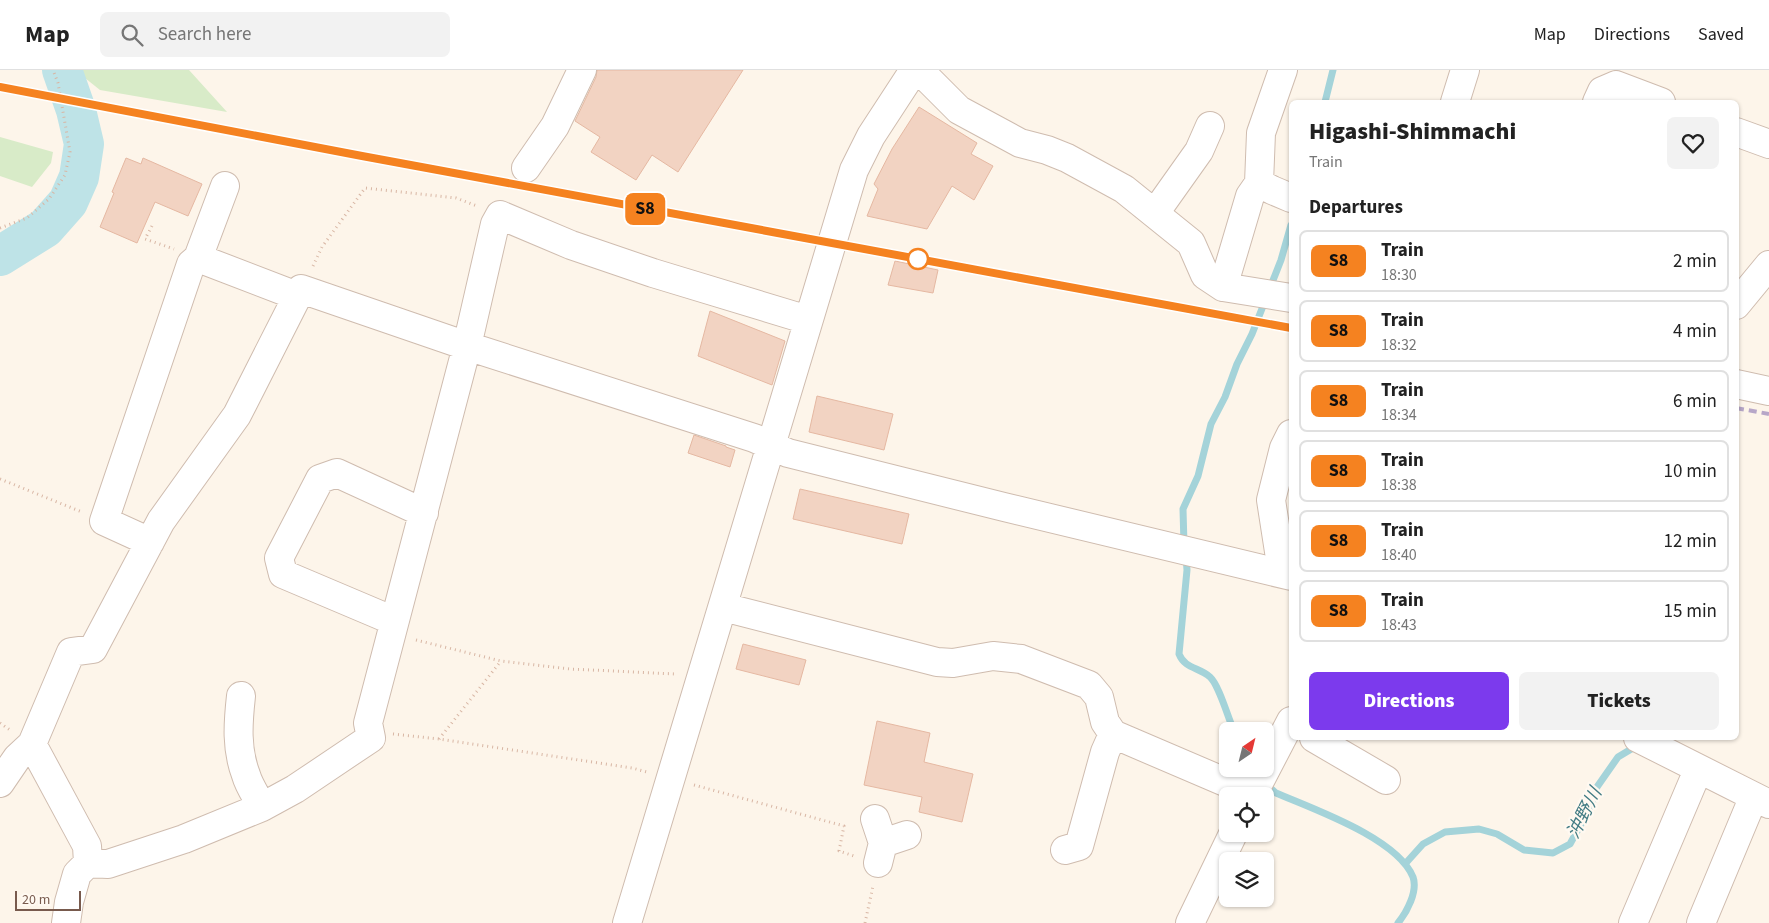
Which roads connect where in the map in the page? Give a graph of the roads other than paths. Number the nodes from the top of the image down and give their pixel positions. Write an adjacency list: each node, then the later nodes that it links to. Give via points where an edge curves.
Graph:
1 (582, 70): 11 (street, via 555,126)
2 (915, 70): 15 (street, via 959,110 1020,143 1047,150 1075,163 1124,189); 22 (street, via 871,136 854,170)
3 (1283, 70): 12 (street, via 1261,133)
4 (1465, 70): 5 (street)
5 (1456, 100)
6 (1598, 100): 7 (street, via 1602,91 1616,85)
7 (1656, 100)
8 (1210, 126): 15 (street, via 1198,151)
9 (1739, 133): 10 (street)
10 (1769, 144)
11 (526, 168)
12 (1259, 183): 14 (street); 18 (street, via 1250,196)
13 (225, 186): 16 (street)
14 (1289, 197)
15 (1156, 213): 18 (street, via 1191,243 1206,275)
16 (198, 258): 19 (street); 29 (street, via 192,264 104,521)
17 (1769, 265): 21 (street)
18 (1223, 287): 20 (street)
19 (299, 292): 23 (street); 29 (street, via 237,415 161,520)
20 (1289, 293)
21 (1739, 301)
22 (808, 320): 23 (street, via 580,248 500,215 495,224); 27 (street)
23 (467, 346): 27 (street, via 665,408); 28 (street)
24 (1739, 385): 25 (street)
25 (1769, 391)
26 (1289, 438): 30 (street, via 1271,500)
27 (771, 446): 30 (street, via 788,454 872,475); 31 (street)
28 (424, 513): 32 (street); 32 (street, via 337,473 320,479 279,558 283,574)
29 (150, 542): 38 (street, via 93,649 71,652)
30 (1284, 574)
31 (723, 608): 35 (street, via 937,662 953,663 993,656 1021,659 1089,685 1099,697 1105,722); 50 (street)
32 (393, 627): 45 (street, via 368,723 371,738)
33 (241, 696): 45 (street, via 237,730 240,757)
34 (1289, 727): 43 (street)
35 (1113, 734): 42 (street); 47 (street, via 1079,846)
36 (1317, 740): 40 (street)
37 (1643, 741): 39 (street)
38 (32, 744): 41 (street); 48 (street, via 87,846)
39 (1698, 770): 44 (street); 52 (street)
40 (1386, 780)
41 (0, 782)
42 (1234, 787)
43 (1256, 787)
44 (1762, 801): 53 (street, via 1750,808)
45 (262, 807): 48 (street, via 184,840 108,864)
46 (1229, 842): 51 (street)
47 (1066, 850)
48 (88, 863): 49 (street, via 77,874)
49 (66, 923)
50 (627, 923)
51 (1190, 923)
52 (1633, 923)
53 (1701, 923)

